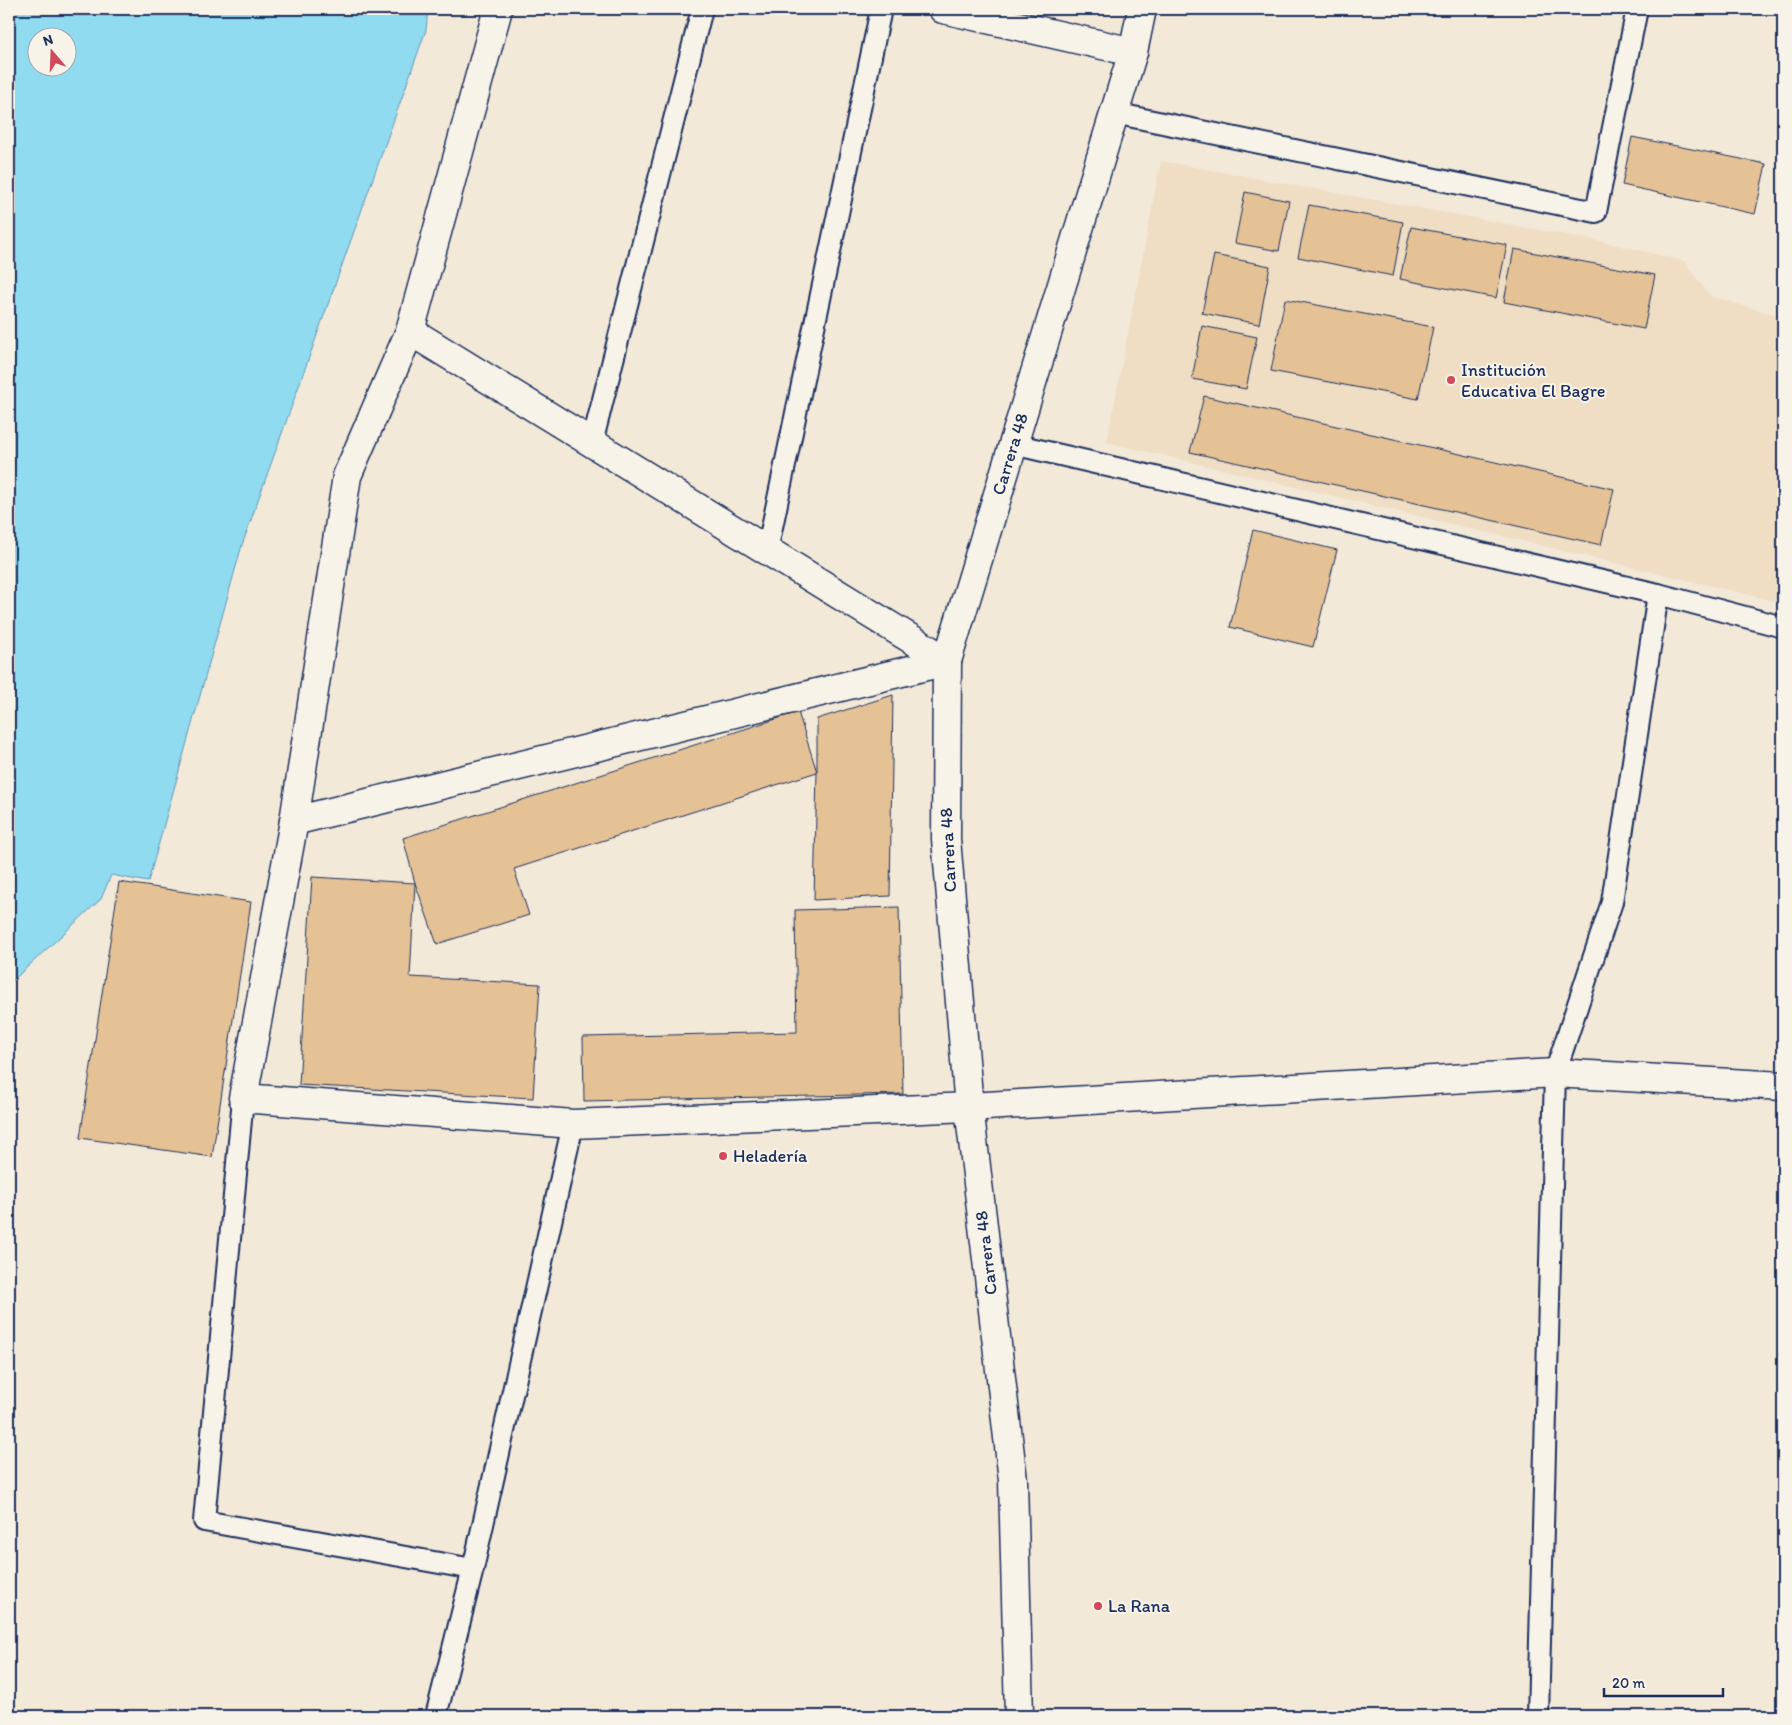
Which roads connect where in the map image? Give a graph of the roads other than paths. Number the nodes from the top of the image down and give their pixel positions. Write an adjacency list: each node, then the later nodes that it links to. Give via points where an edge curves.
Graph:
1 (498, 9): 9 (street)
2 (702, 9): 10 (lane)
3 (881, 9): 12 (lane)
4 (942, 9): 7 (street)
5 (1142, 9): 7 (street, Carrera 48)
6 (1637, 9): 8 (lane, via 1596,212)
7 (1133, 52): 8 (street, Carrera 48)
8 (1114, 113): 11 (street, Carrera 48)
9 (410, 331): 10 (street); 16 (street, via 348,476)
10 (592, 443): 12 (street)
11 (1013, 444): 13 (lane); 15 (street, Carrera 48)
12 (767, 551): 15 (street)
13 (1658, 594): 14 (lane); 17 (lane, via 1612,902)
14 (1783, 627)
15 (947, 661): 16 (street); 20 (street, Carrera 48, via 946,839)
16 (294, 821): 19 (street)
17 (1554, 1073): 18 (street); 20 (street); 25 (lane)
18 (1783, 1086)
19 (243, 1098): 21 (street); 22 (lane, via 204,1521)
20 (968, 1107): 21 (street); 24 (street, Carrera 48, via 1014,1480)
21 (574, 1124): 22 (lane)
22 (474, 1569): 23 (lane)
23 (436, 1716)
24 (1019, 1716)
25 (1538, 1716)

